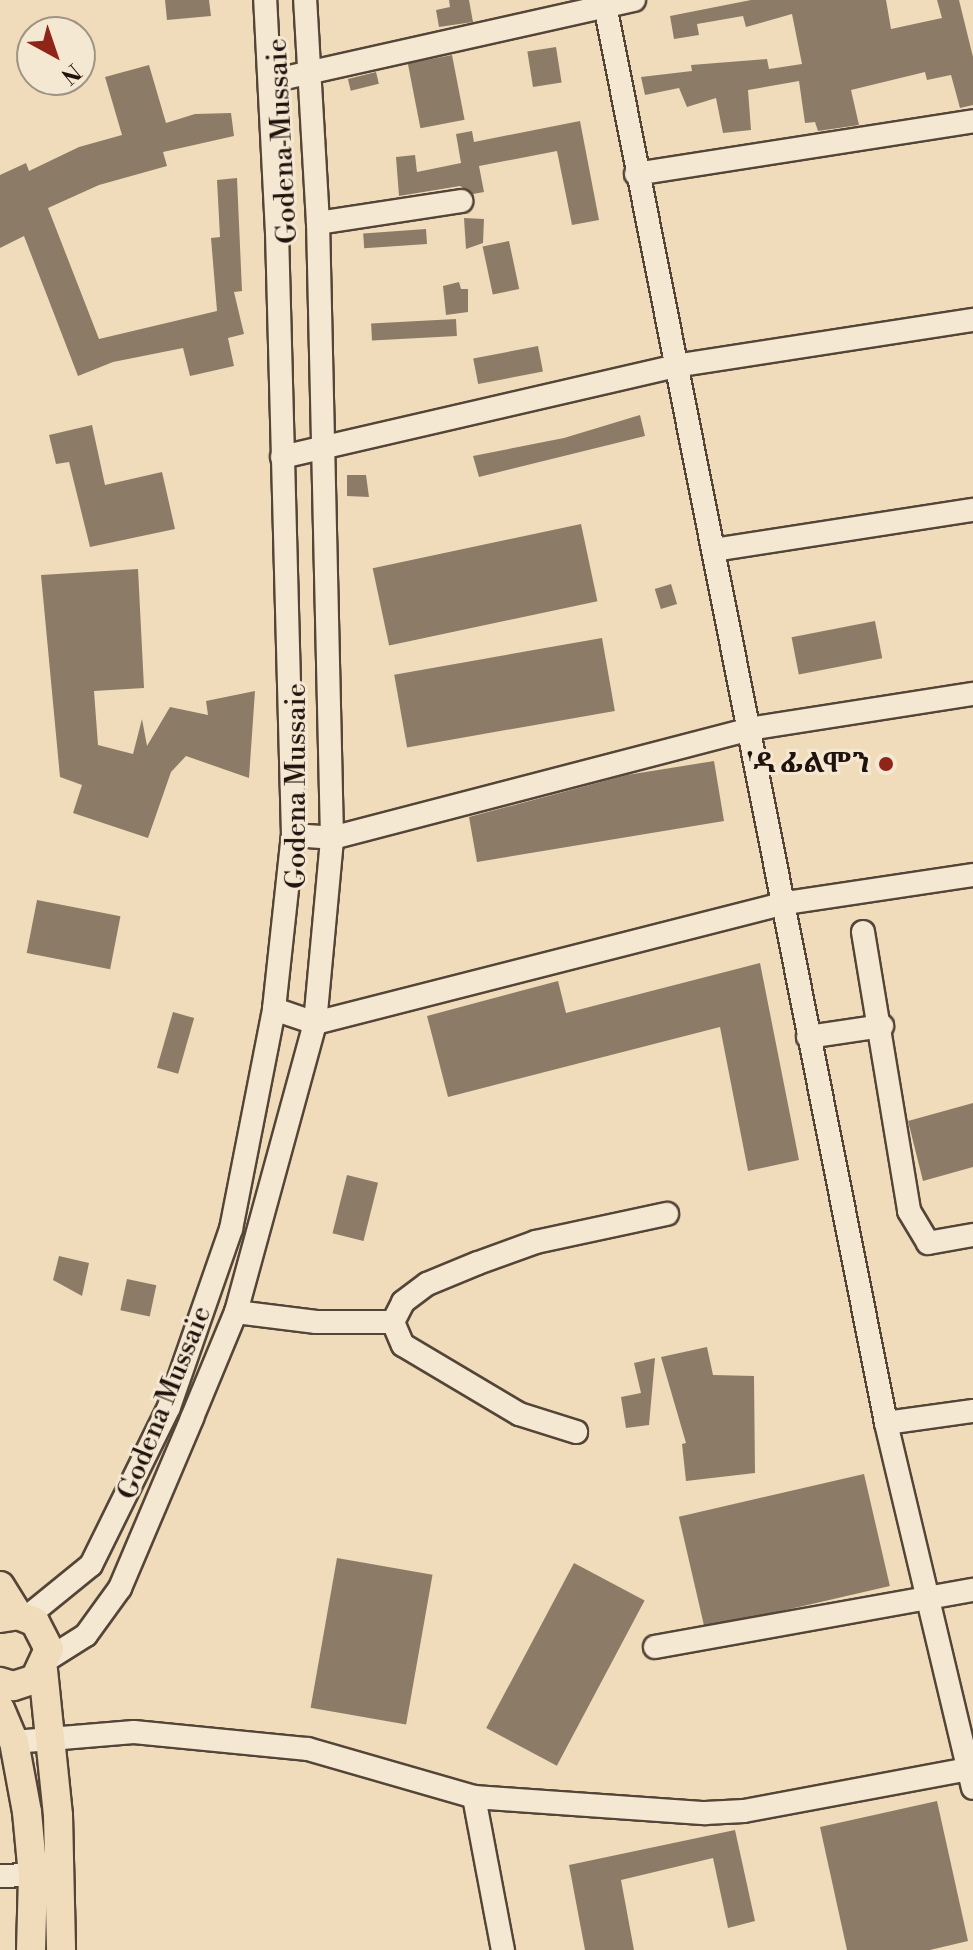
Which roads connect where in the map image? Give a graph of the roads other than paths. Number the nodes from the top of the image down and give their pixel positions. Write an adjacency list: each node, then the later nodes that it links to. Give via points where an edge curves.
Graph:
1 (265, 0): 6 (street, Godena Mussaie)
2 (305, 0): 5 (street, Godena Mussaie)
3 (634, 0): 4 (street)
4 (604, 2): 5 (street); 8 (street)
5 (311, 75): 6 (street); 10 (street, Godena Mussaie)
6 (271, 81): 14 (street, Godena Mussaie)
7 (973, 121): 8 (street)
8 (636, 174): 12 (street)
9 (461, 201): 10 (street)
10 (318, 223): 13 (street, Godena Mussaie)
11 (973, 320): 12 (street)
12 (675, 366): 13 (street); 16 (street)
13 (325, 445): 14 (street); 20 (street, Godena Mussaie)
14 (282, 457): 19 (street, Godena Mussaie)
15 (973, 510): 16 (street)
16 (714, 550): 18 (street)
17 (973, 694): 18 (street)
18 (749, 729): 20 (street); 22 (street)
19 (293, 835): 20 (street); 24 (street, Godena Mussaie)
20 (332, 838): 25 (street, Godena Mussaie)
21 (973, 875): 22 (street)
22 (786, 903): 25 (street); 27 (street)
23 (863, 932): 26 (street)
24 (274, 1009): 25 (street); 32 (street, Godena Mussaie, via 231,1229)
25 (315, 1023): 30 (street, Godena Mussaie)
26 (882, 1026): 27 (street); 29 (street, via 915,1228 928,1243)
27 (808, 1037): 35 (street)
28 (667, 1214): 31 (street, via 536,1242 478,1263 427,1284 403,1302)
29 (973, 1235)
30 (236, 1312): 31 (street, via 316,1322); 34 (street, Godena Mussaie)
31 (393, 1322): 36 (street, via 403,1345 519,1414)
32 (169, 1407): 34 (street); 40 (street, Godena Mussaie, via 91,1565)
33 (973, 1411): 35 (street)
34 (192, 1418): 42 (street, Godena Mussaie, via 120,1588 86,1635)
35 (886, 1423): 39 (street)
36 (576, 1432)
37 (0, 1586): 40 (main road)
38 (973, 1590): 39 (street)
39 (928, 1599): 41 (street); 47 (street)
40 (15, 1617): 42 (main road, via 48,1639)
41 (655, 1647)
42 (46, 1664): 43 (main road, via 24,1684); 45 (main road)
43 (0, 1682)
44 (0, 1709): 46 (main road)
45 (50, 1735): 46 (street); 48 (street, via 134,1732 308,1749); 52 (main road)
46 (14, 1742): 49 (main road)
47 (972, 1775): 48 (street, via 731,1812)
48 (474, 1797): 53 (street)
49 (33, 1875): 50 (street); 51 (main road)
50 (0, 1876)
51 (31, 1950)
52 (61, 1950)
53 (503, 1950)

